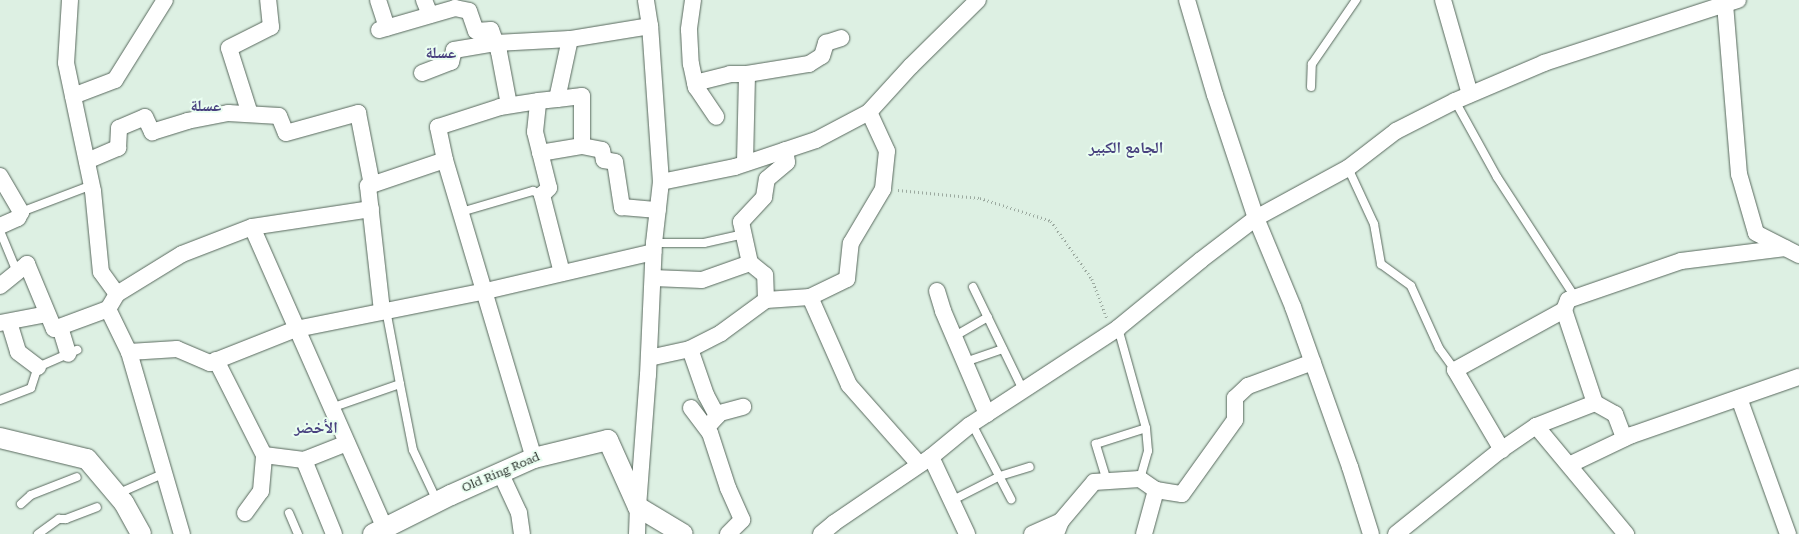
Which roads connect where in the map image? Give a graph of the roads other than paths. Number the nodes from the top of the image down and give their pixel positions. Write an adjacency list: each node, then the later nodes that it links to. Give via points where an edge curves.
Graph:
1 (70, 0): 23 (street, via 66,63)
2 (166, 0): 23 (street, via 115,80)
3 (268, 0): 29 (street, via 271,27 229,48)
4 (378, 0): 13 (street, via 383,29)
5 (424, 0): 13 (street)
6 (646, 0): 14 (street)
7 (694, 0): 20 (street, via 689,30)
8 (978, 0): 28 (street)
9 (1187, 0): 47 (street)
10 (1356, 0): 21 (lane, via 1312,64)
11 (1443, 0): 22 (street)
12 (1732, 2): 22 (street, via 1544,64); 53 (street, via 1739,174 1756,233)
13 (430, 15): 17 (street, via 455,8 469,10 476,31 491,30)
14 (650, 26): 16 (street); 39 (street)
15 (841, 38): 19 (street, via 826,43 822,56 809,64)
16 (570, 39): 17 (street); 24 (street)
17 (496, 44): 18 (street, via 454,50 451,62); 27 (street)
18 (422, 73)
19 (746, 74): 20 (street, via 730,74); 36 (street)
20 (695, 83): 30 (street)
21 (1311, 87)
22 (1470, 94): 26 (street)
23 (73, 96): 35 (street)
24 (557, 99): 25 (street); 31 (street, via 582,96)
25 (538, 101): 27 (street); 33 (street, via 535,132)
26 (1455, 101): 37 (street, via 1396,131); 65 (lane, via 1497,177)
27 (509, 105): 34 (street, via 438,127)
28 (869, 112): 32 (street, via 816,140); 64 (street, via 886,151 883,189 851,243 847,279)
29 (250, 114): 35 (street, via 228,113 187,121 152,132 144,116 120,128 118,148); 41 (street, via 279,116 286,133 358,113)
30 (716, 117)
31 (582, 146): 33 (street); 44 (street, via 602,150 604,160 615,162 622,207)
32 (785, 150): 36 (street); 51 (street, via 787,162 767,179 764,197 741,222)
33 (540, 153): 42 (street, via 549,188)
34 (446, 160): 41 (street); 46 (street)
35 (87, 161): 40 (street)
36 (746, 163): 39 (street)
37 (1348, 168): 47 (street); 86 (lane, via 1374,224 1381,264 1411,286 1439,348)
38 (0, 176): 45 (street)
39 (661, 182): 44 (street)
40 (92, 185): 45 (lane); 63 (street, via 101,272)
41 (372, 185): 43 (street, via 368,186)
42 (542, 195): 46 (lane, via 533,191); 57 (street)
43 (371, 209): 49 (street); 68 (street)
44 (658, 210): 52 (street)
45 (21, 212): 48 (street, via 18,218)
46 (462, 212): 61 (street)
47 (1256, 218): 75 (street); 84 (street, via 1294,307)
48 (0, 226)
49 (252, 227): 63 (street, via 182,254); 74 (street)
50 (0, 230): 56 (lane)
51 (744, 234): 52 (lane, via 704,243); 55 (street)
52 (654, 247): 57 (street); 58 (street)
53 (1785, 248): 54 (street); 65 (street, via 1681,261)
54 (1799, 255)
55 (750, 263): 58 (street, via 702,280); 66 (street, via 765,275)
56 (17, 272): 59 (street); 70 (street, via 27,264)
57 (562, 273): 61 (street)
58 (652, 278): 81 (street)
59 (0, 286)
60 (973, 287): 71 (lane)
61 (486, 291): 68 (street); 107 (street)
62 (937, 292): 76 (street)
63 (118, 294): 67 (street)
64 (810, 297): 66 (street); 109 (street, via 849,386)
65 (1575, 297): 69 (street, via 1568,300)
66 (766, 300): 77 (street, via 721,333)
67 (108, 309): 73 (street); 80 (street)
68 (384, 310): 74 (street); 88 (lane)
69 (1564, 310): 86 (street); 92 (street)
70 (47, 314): 72 (street); 73 (street, via 54,329)
71 (988, 317): 76 (lane); 78 (lane)
72 (4, 322): 85 (street, via 18,352)
73 (60, 327): 79 (street)
74 (296, 329): 82 (street); 94 (street)
75 (1115, 330): 89 (street); 100 (lane)
76 (955, 336): 83 (street)
77 (690, 349): 81 (street); 97 (street, via 706,395)
78 (1003, 349): 83 (lane); 89 (lane)
79 (72, 352): 85 (lane)
80 (129, 352): 82 (street, via 177,349 210,363); 113 (street)
81 (649, 358): 125 (street)
82 (216, 360): 106 (street)
83 (965, 362): 96 (street)
84 (1313, 362): 118 (street, via 1248,386 1235,398 1235,420 1182,494); 143 (street)
85 (38, 367): 91 (lane, via 31,388)
86 (1455, 370): 105 (street)
87 (1799, 378): 90 (street)
88 (400, 384): 94 (lane); 121 (lane, via 413,450)
89 (1023, 390): 96 (street)
90 (1739, 398): 103 (street); 146 (street)
91 (0, 400)
92 (1595, 403): 99 (street); 103 (street, via 1614,414)
93 (744, 407): 97 (street)
94 (332, 408): 104 (street)
95 (691, 408): 101 (street)
96 (987, 414): 98 (street)
97 (717, 416): 101 (street)
98 (972, 424): 109 (street); 114 (lane)
99 (1536, 426): 105 (street); 110 (street)
100 (1146, 428): 116 (lane, via 1148,451); 117 (lane, via 1096,444)
101 (707, 430): 138 (street, via 742,520)
102 (0, 438): 119 (street, via 87,459)
103 (1624, 438): 110 (street)
104 (347, 443): 108 (street); 129 (street)
105 (1502, 450): 144 (street)
106 (264, 455): 108 (street); 126 (street, via 261,491)
107 (534, 458): 112 (street, Old Ring Road); 125 (street, Old Ring Road, via 608,440)
108 (304, 460): 134 (street)
109 (925, 460): 122 (street); 139 (street)
110 (1569, 465): 145 (street)
111 (1030, 467): 114 (lane)
112 (500, 472): 121 (street, Old Ring Road); 135 (street, via 519,513)
113 (165, 473): 119 (lane); 132 (street)
114 (1000, 476): 120 (lane); 122 (lane)
115 (78, 477): 123 (lane, via 31,495)
116 (1140, 480): 117 (street); 118 (street)
117 (1107, 481): 128 (street, via 1094,482)
118 (1156, 490): 142 (street)
119 (116, 494): 131 (street, via 124,503)
120 (1011, 499)
121 (437, 501): 129 (street, Old Ring Road)
122 (951, 501): 140 (street)
123 (22, 504)
124 (97, 507): 130 (lane, via 66,519 59,519)
125 (638, 507): 136 (street); 137 (street)
126 (245, 513)
127 (289, 513): 133 (lane)
128 (1058, 528): 141 (street)
129 (389, 530)
130 (38, 534)
131 (141, 534)
132 (182, 534)
133 (298, 534)
134 (334, 534)
135 (522, 534)
136 (637, 534)
137 (683, 534)
138 (728, 534)
139 (821, 534)
140 (967, 534)
141 (1032, 534)
142 (1144, 534)
143 (1371, 534)
144 (1396, 534)
145 (1626, 534)
146 (1788, 534)

